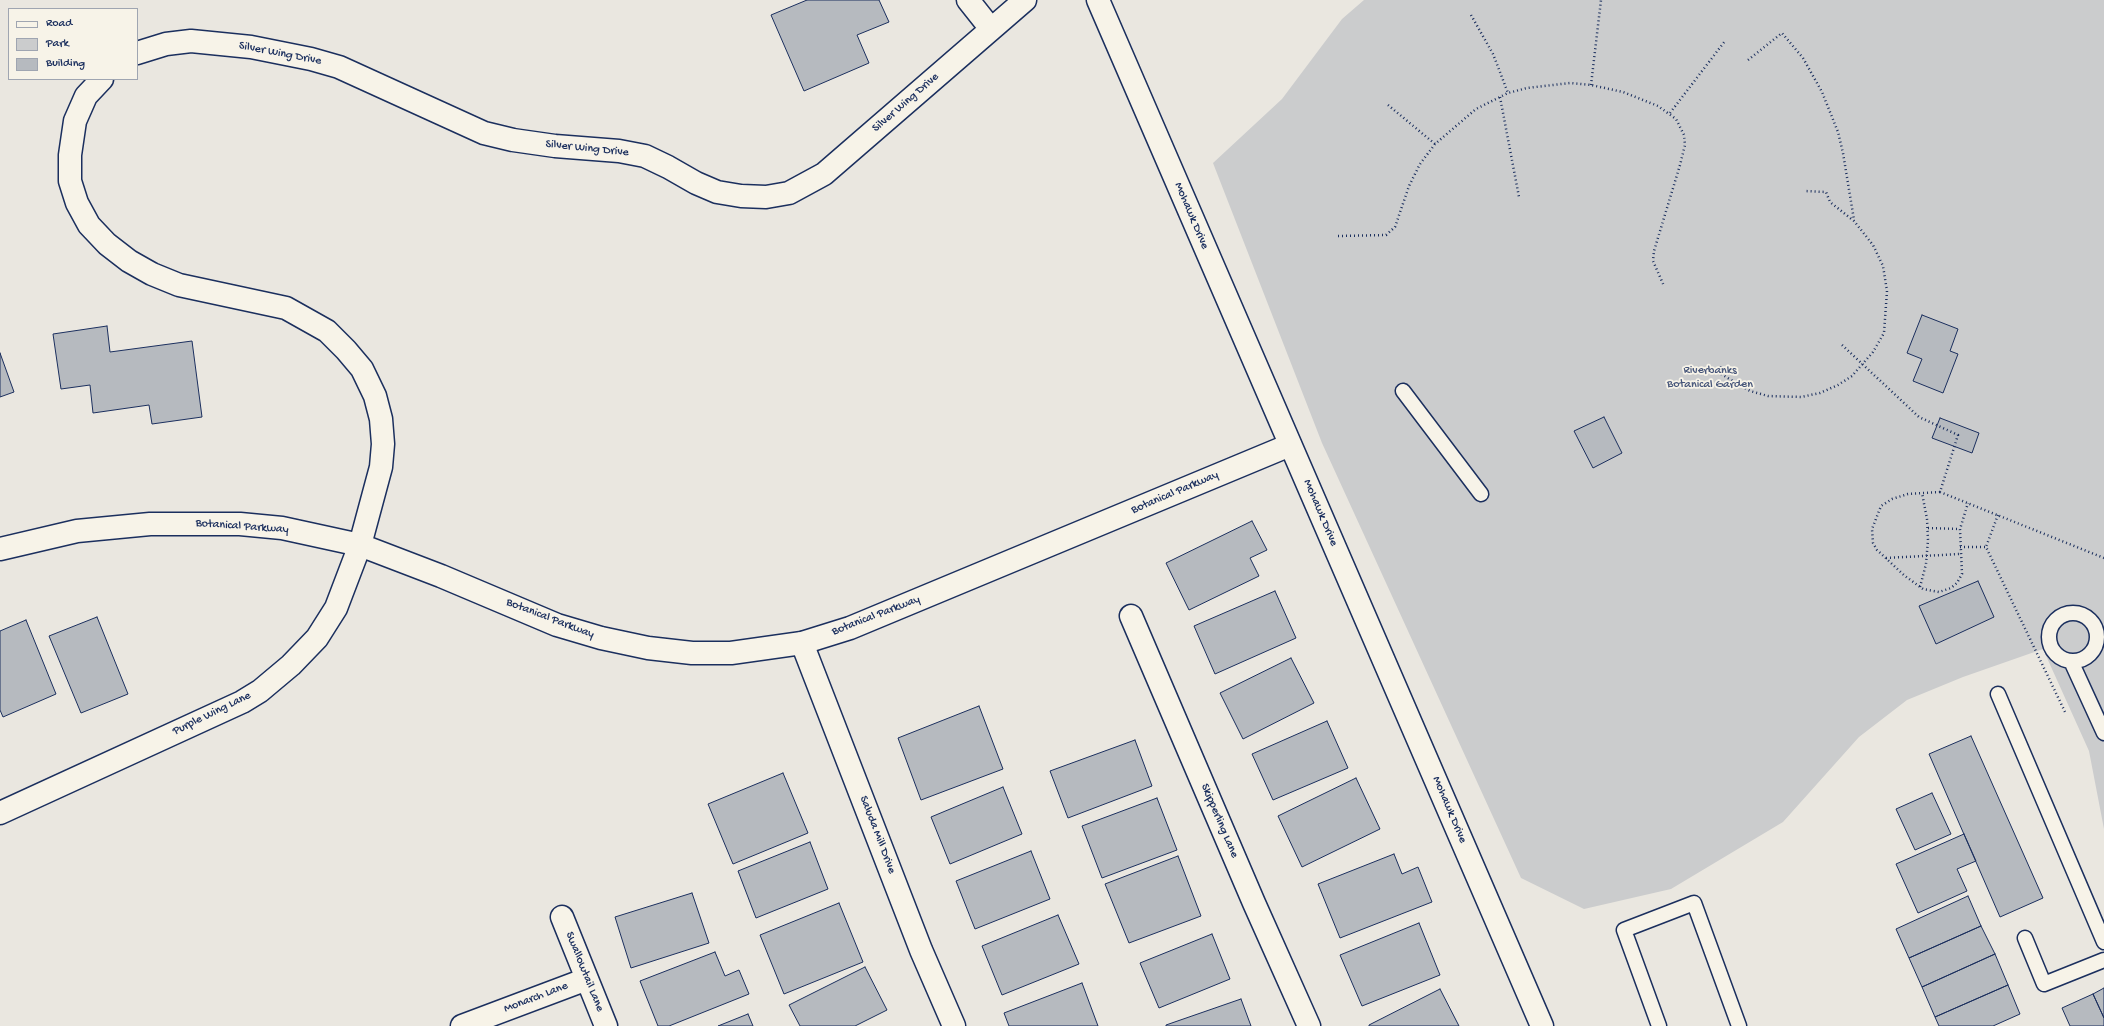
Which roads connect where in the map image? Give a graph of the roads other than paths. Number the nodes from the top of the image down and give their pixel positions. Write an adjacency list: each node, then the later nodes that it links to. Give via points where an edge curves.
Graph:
1 (968, 0): 4 (street)
2 (1025, 0): 4 (street, Silver Wing Drive)
3 (1098, 0): 8 (street, Mohawk Drive)
4 (991, 29): 5 (street, Silver Wing Drive, via 824,174 789,193 766,197 717,192 645,156 513,140 484,132 339,67 311,59 251,47 191,41 166,44)
5 (138, 54)
6 (101, 80): 10 (street, via 86,96 75,121 70,155 70,182 77,203 89,225 107,244 152,274 179,285 286,308 304,317 326,331 362,369 375,396 381,419 383,444 378,482)
7 (1403, 391): 9 (lane)
8 (1290, 445): 13 (street, Botanical Parkway, via 850,628); 27 (street, Mohawk Drive)
9 (1481, 494)
10 (360, 545): 11 (street, Botanical Parkway, via 282,528 198,523 150,524 83,531); 13 (street, Botanical Parkway, via 557,625 601,638 648,648 692,653 731,653); 17 (street, Purple Wing Lane, via 328,624 291,665 260,691 242,702)
11 (0, 549)
12 (1131, 616): 26 (street, Skipperling Lane)
13 (802, 643): 25 (street, Saluda Mill Drive, via 921,950)
14 (2071, 661): 16 (lane)
15 (1998, 694): 20 (lane)
16 (2104, 733)
17 (0, 812)
18 (562, 917): 22 (street, Swallowtail Lane)
19 (2025, 938): 21 (lane, via 2044,984)
20 (2104, 942)
21 (2104, 960)
22 (587, 979): 23 (street, Monarch Lane); 24 (street, Swallowtail Lane)
23 (462, 1026)
24 (606, 1026)
25 (954, 1026)
26 (1309, 1026)
27 (1542, 1026)
28 (1659, 1026): 29 (lane, via 1624,930 1694,903)
29 (1739, 1026)

